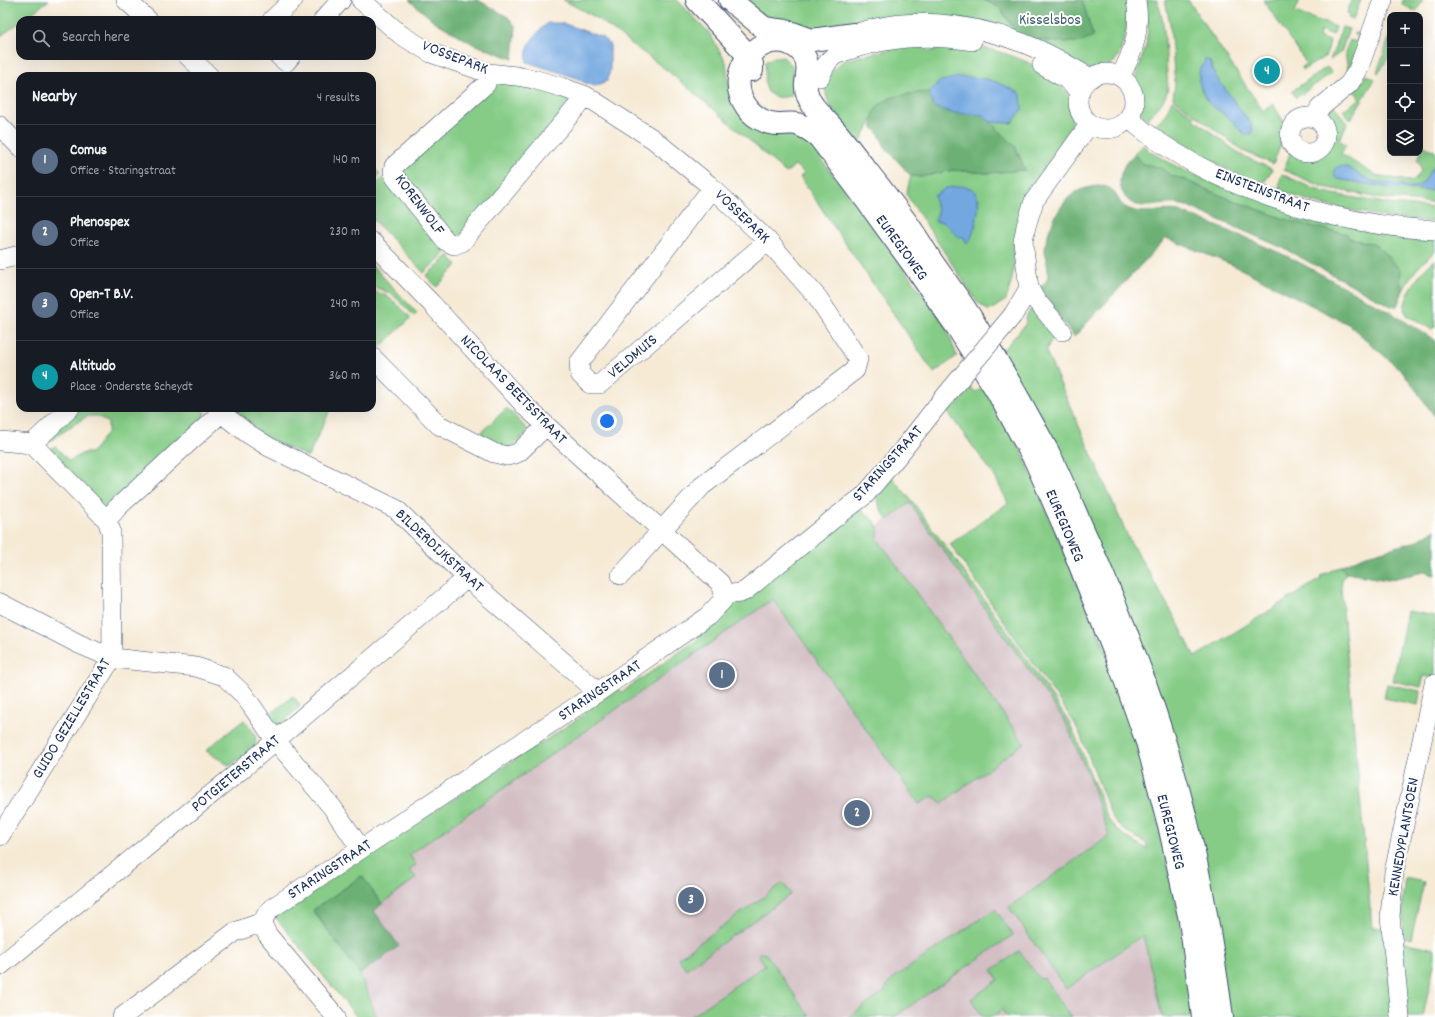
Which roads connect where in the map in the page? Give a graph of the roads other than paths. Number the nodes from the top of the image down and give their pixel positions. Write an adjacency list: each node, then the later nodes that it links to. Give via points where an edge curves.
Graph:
1 (126, 0): 9 (street)
2 (293, 0): 10 (street)
3 (341, 0): 11 (street)
4 (361, 0): 18 (street, VOSSEPARK, via 401,35 431,53)
5 (729, 0): 12 (main road, via 763,27 770,29 812,40); 13 (main road, via 749,28 760,37)
6 (1136, 0): 19 (street, via 1135,43)
7 (1383, 0): 24 (street, via 1358,70 1349,84 1320,108)
8 (702, 6): 16 (main road, via 739,60)
9 (144, 16)
10 (276, 16)
11 (327, 16)
12 (854, 34): 14 (street, via 822,48); 20 (street, via 917,23 956,25 1002,36 1033,47)
13 (774, 43): 14 (main road, via 782,42); 16 (main road, via 762,46)
14 (797, 48): 21 (main road, via 808,64 806,89)
15 (192, 60): 17 (street)
16 (744, 63): 21 (main road, via 752,64 752,92 760,105 767,110 782,114 789,112 800,107); 59 (main road, EUREGIOWEG, via 738,83 744,104 759,118 772,123 801,126 819,137 957,327 997,391 1036,462 1092,594 1147,742 1190,920)
17 (203, 72)
18 (488, 73): 22 (street, VOSSEPARK, via 533,79); 22 (street, KORENWOLF, via 486,84 394,166 392,171 446,241 454,245 462,242)
19 (1120, 77): 20 (street, via 1105,73 1097,75); 23 (street, via 1128,84 1133,96 1132,110)
20 (1085, 85): 21 (street, via 1066,79 1011,50 981,42 944,37 916,37 874,43 835,55 824,68); 25 (street, via 1078,100 1080,111)
21 (816, 89): 60 (main road, EUREGIOWEG, via 812,105 840,135 910,227 972,319 1049,455 1110,589 1163,739 1187,823 1206,914)
22 (586, 96): 28 (street, VOSSEPARK, via 653,139)
23 (1128, 118): 25 (street, via 1122,124 1110,128); 29 (street, EINSTEINSTRAAT, via 1147,134 1193,162 1267,196 1313,211 1346,218)
24 (1314, 118)
25 (1089, 125): 34 (street, via 1032,205 1024,242)
26 (0, 126): 27 (street)
27 (16, 143)
28 (712, 188): 30 (street, VOSSEPARK); 30 (street, VELDMUIS, via 579,363 580,374 590,384 600,384)
29 (1435, 230)
30 (768, 241): 44 (street, VOSSEPARK, via 822,304 858,359 855,370 702,486)
31 (376, 246): 40 (street, NICOLAAS BEETSSTRAAT)
32 (16, 256): 33 (street)
33 (0, 260)
34 (1021, 302): 35 (street, via 1035,299); 47 (street, STARINGSTRAAT, bridge, via 865,495 745,591)
35 (1062, 332)
36 (376, 361): 40 (street, via 439,425 494,453 507,456 520,452)
37 (66, 412): 42 (street)
38 (217, 412): 43 (street)
39 (221, 412): 46 (street, BILDERDIJKSTRAAT, via 269,447 396,509)
40 (546, 426): 44 (street, NICOLAAS BEETSSTRAAT)
41 (0, 441): 42 (street)
42 (32, 444): 43 (street)
43 (107, 520): 49 (street, GUIDO GEZELLESTRAAT, via 111,530)
44 (661, 530): 45 (street); 47 (street, NICOLAAS BEETSSTRAAT, via 720,583)
45 (621, 576)
46 (467, 578): 51 (street, BILDERDIJKSTRAAT); 52 (street, POTGIETERSTRAAT)
47 (724, 595): 51 (street, STARINGSTRAAT, via 719,605 708,616)
48 (0, 603): 49 (street)
49 (112, 658): 52 (street, via 196,667 224,676 244,695); 53 (street, GUIDO GEZELLESTRAAT)
50 (1435, 684): 61 (street, KENNEDYPLANTSOEN, via 1394,872 1390,916)
51 (598, 692): 54 (street, STARINGSTRAAT)
52 (276, 741): 54 (street, via 332,807); 56 (street, POTGIETERSTRAAT)
53 (0, 836)
54 (361, 849): 55 (street, STARINGSTRAAT, via 272,908 265,914)
55 (263, 922): 57 (street, via 235,932); 58 (street, via 267,934)
56 (0, 966)
57 (122, 1017)
58 (336, 1017)
59 (1204, 1017)
60 (1222, 1017)
61 (1400, 1017)

